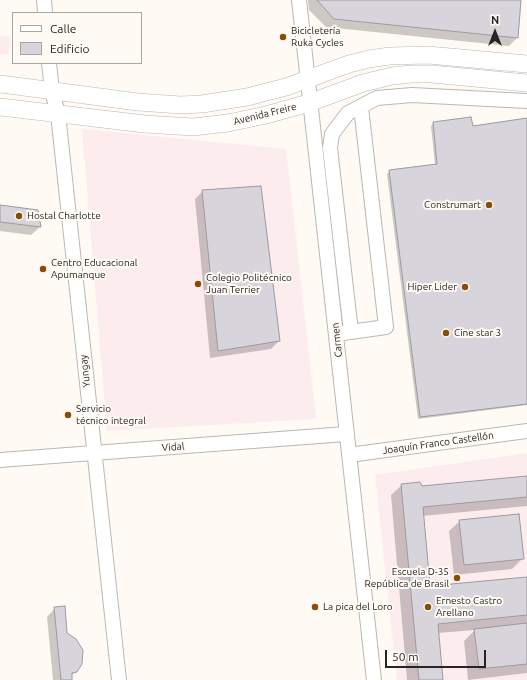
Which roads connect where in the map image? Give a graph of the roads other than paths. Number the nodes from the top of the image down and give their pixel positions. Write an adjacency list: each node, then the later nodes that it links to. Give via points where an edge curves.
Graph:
1 (44, 0): 3 (street)
2 (298, 0): 6 (street, Carmen)
3 (45, 12)
4 (49, 64): 9 (street, Yungay)
5 (527, 64): 6 (main road, Avenida Freire, via 428,55 390,56 349,64)
6 (307, 80): 9 (main road, Avenida Freire, via 247,97 202,104 159,104); 11 (street, Carmen)
7 (527, 83): 11 (main road, Avenida Freire, via 432,74 405,75 363,83)
8 (0, 84): 9 (main road, Avenida Freire)
9 (52, 91): 14 (street, Yungay)
10 (527, 101): 12 (street, via 412,95 377,98)
11 (309, 103): 14 (main road, Avenida Freire, via 248,119 193,127); 16 (street, Carmen)
12 (361, 106): 15 (street, via 348,113 332,134 330,148); 15 (street, via 386,327)
13 (0, 107): 14 (main road, Avenida Freire)
14 (58, 114): 19 (street, Yungay)
15 (351, 332): 16 (street)
16 (336, 334): 18 (street, Carmen)
17 (527, 431): 20 (street, Joaquín Franco Castellón)
18 (346, 434): 19 (street, Vidal); 20 (street, Carmen)
19 (94, 453): 21 (street, Vidal); 22 (street, Yungay)
20 (349, 455): 23 (street, Carmen)
21 (0, 460)
22 (119, 680)
23 (374, 680)

